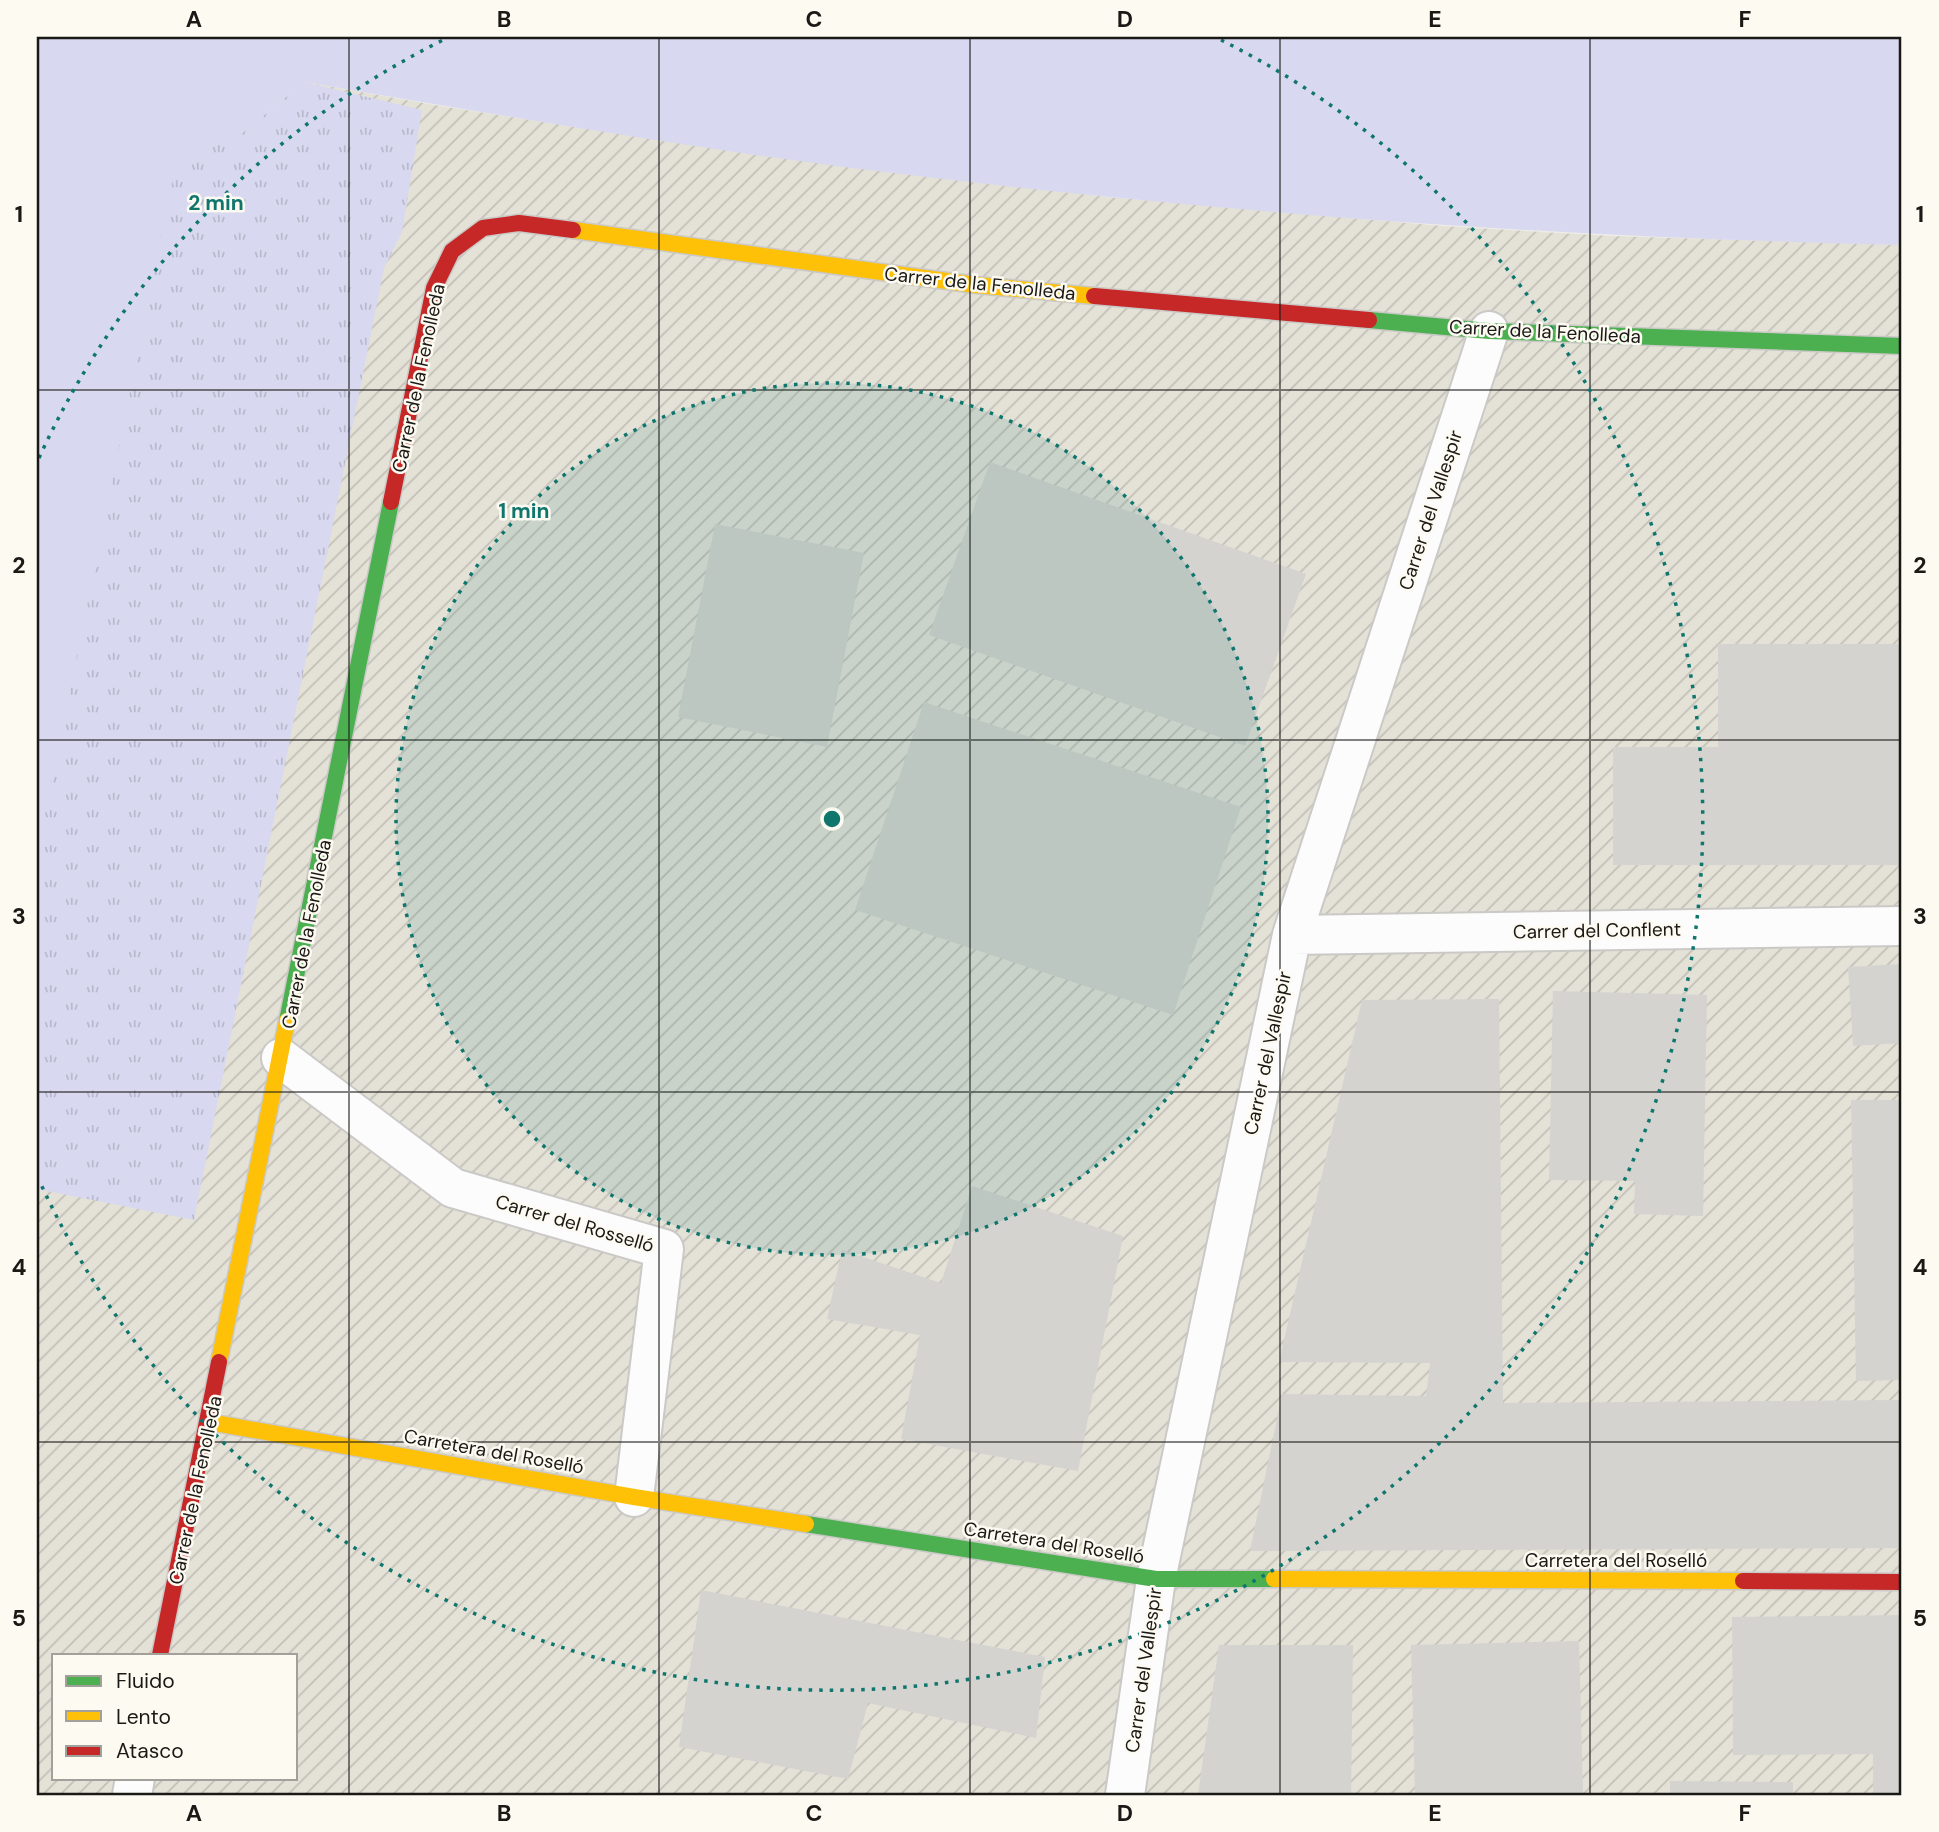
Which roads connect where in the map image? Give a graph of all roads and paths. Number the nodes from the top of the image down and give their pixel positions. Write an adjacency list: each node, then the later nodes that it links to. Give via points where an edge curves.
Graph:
1 (1489, 331): 2 (street, Carrer de la Fenolleda); 4 (street, Carrer del Vallespir); 5 (street, Carrer de la Fenolleda, via 976,285 519,223 482,228 453,251 435,288)
2 (1902, 345)
3 (1902, 926): 4 (street, Carrer del Conflent)
4 (1292, 935): 8 (street, Carrer del Vallespir)
5 (281, 1058): 6 (street, Carrer de la Fenolleda); 7 (street, Carrer del Rosselló, via 453,1188 664,1249)
6 (209, 1422): 7 (street, Carretera del Roselló); 10 (street, Carrer de la Fenolleda)
7 (634, 1497): 8 (street, Carretera del Roselló)
8 (1156, 1579): 9 (street, Carretera del Roselló); 11 (street, Carrer del Vallespir)
9 (1902, 1582)
10 (160, 1654)
11 (1125, 1795)

